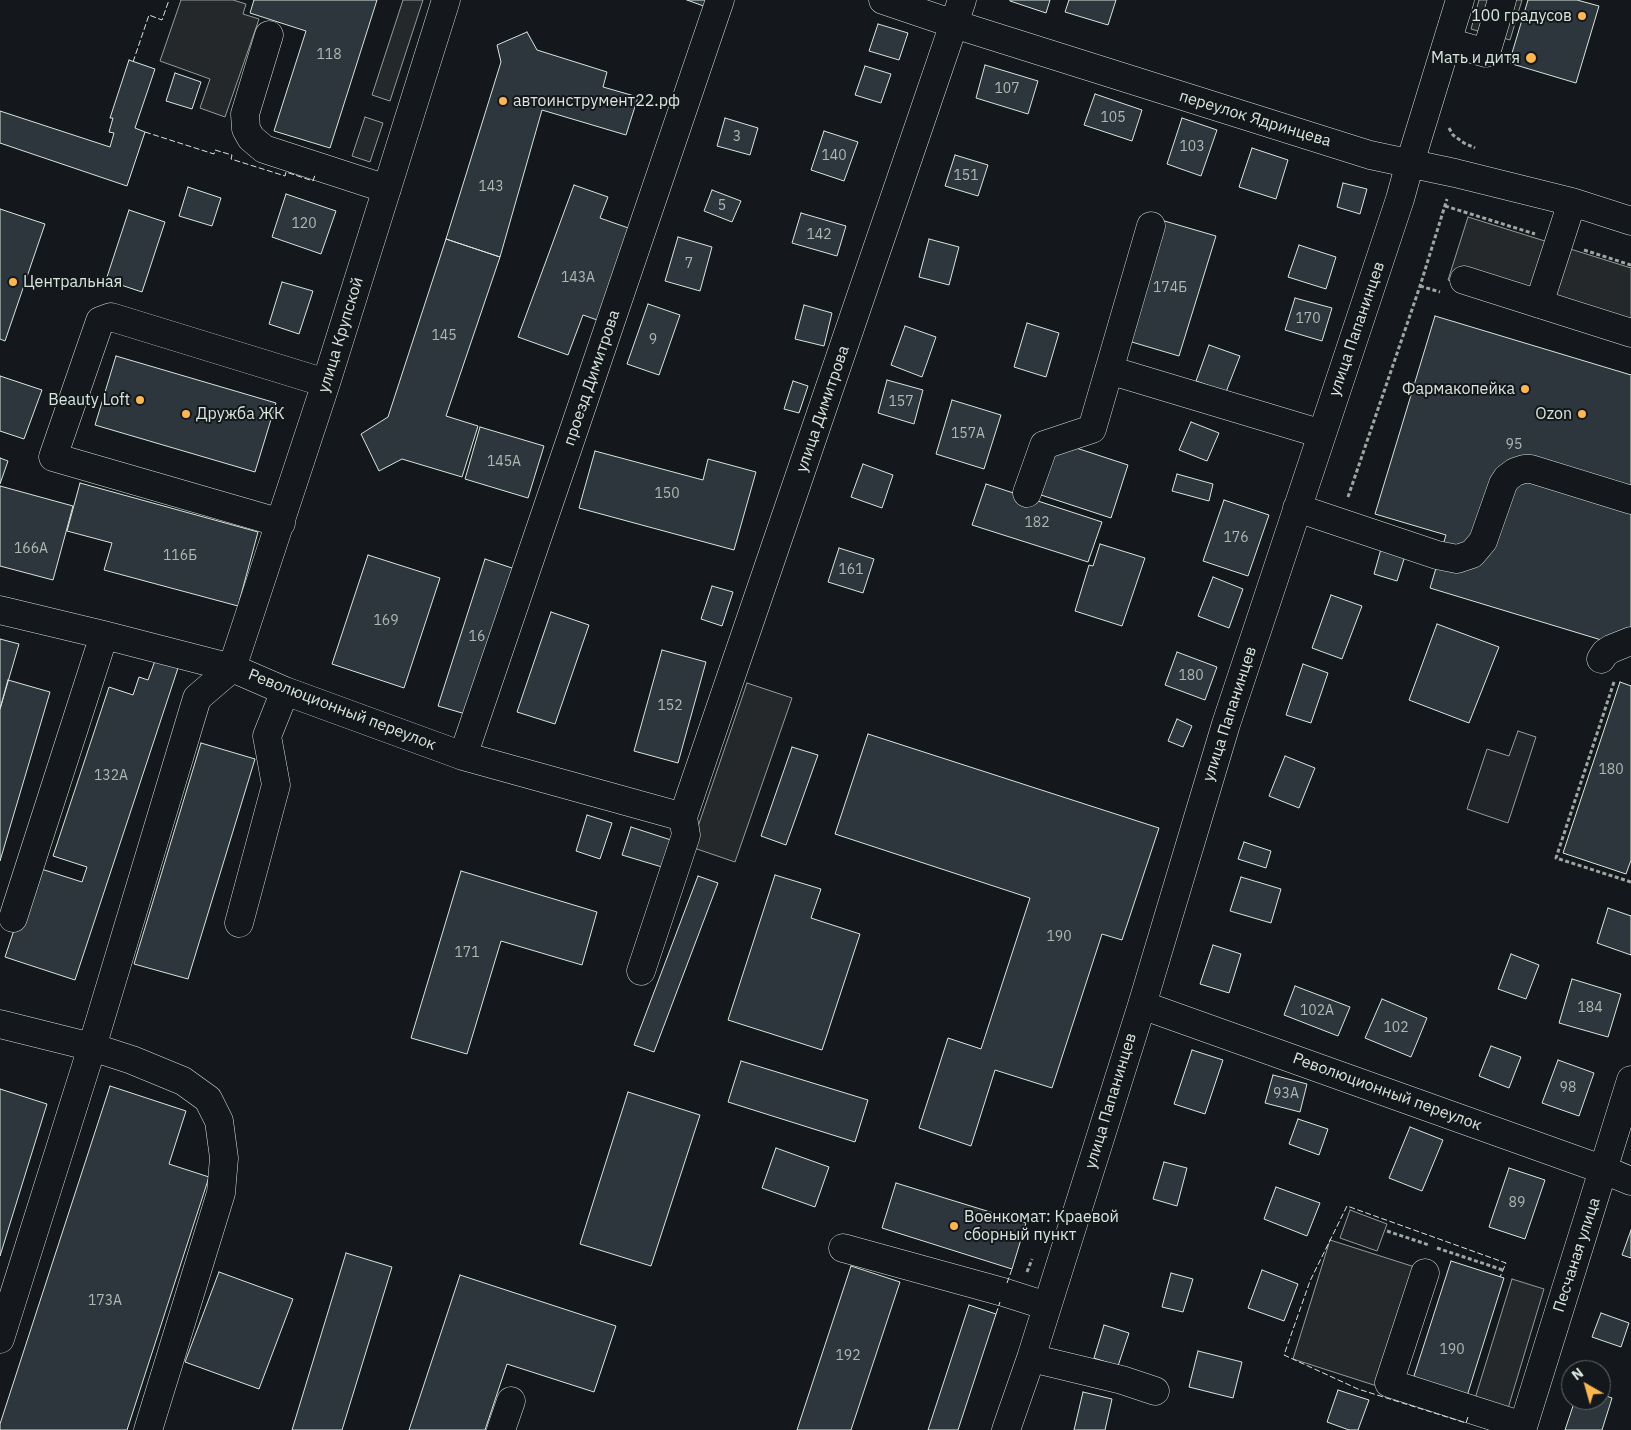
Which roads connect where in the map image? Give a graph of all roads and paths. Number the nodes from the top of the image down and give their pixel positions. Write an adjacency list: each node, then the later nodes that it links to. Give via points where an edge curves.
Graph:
1 (446, 0): 10 (street, улица Крупской)
2 (720, 0): 32 (street, проезд Димитрова)
3 (883, 0): 6 (street, переулок Ядринцева)
4 (1460, 0): 8 (street, улица Папанинцев)
5 (1502, 0): 8 (street, via 1486,53)
6 (958, 12): 9 (street, переулок Ядринцева, via 1370,155); 33 (street, улица Димитрова)
7 (269, 34): 10 (street, via 245,114 246,129 251,138 264,148)
8 (1448, 42): 9 (street, улица Папанинцев)
9 (1410, 163): 12 (street, переулок Ядринцева); 20 (street, улица Папанинцев)
10 (387, 189): 19 (street, улица Крупской)
11 (1447, 199): 25 (path)
12 (1572, 202): 13 (street, переулок Ядринцева); 16 (street)
13 (1631, 220)
14 (1151, 226): 18 (street)
15 (1464, 280): 16 (street)
16 (1539, 304): 17 (street)
17 (1631, 333)
18 (1109, 370): 20 (street); 21 (street, via 1092,429 1044,445)
19 (326, 383): 24 (street, улица Крупской); 24 (street, via 112,317 100,322 53,457)
20 (1322, 434): 23 (street, улица Папанинцев)
21 (1028, 493)
22 (1631, 500): 25 (street, via 1531,469 1515,472 1503,484 1483,541 1472,554 1456,559)
23 (1297, 508): 25 (street); 38 (street, улица Папанинцев, via 1226,724)
24 (280, 523): 30 (street, улица Крупской)
25 (1339, 523)
26 (0, 610): 27 (street, Революционный переулок)
27 (104, 635): 30 (street, Революционный переулок); 35 (street)
28 (1631, 641): 29 (street, via 1605,653)
29 (1608, 667): 34 (path, via 1556,858)
30 (232, 668): 31 (street, Революционный переулок); 40 (street, via 197,698)
31 (285, 691): 32 (street, Революционный переулок); 36 (street, via 267,736 276,785)
32 (463, 756): 33 (street, Революционный переулок)
33 (683, 817): 37 (street, via 686,835)
34 (1631, 882)
35 (13, 918)
36 (239, 923)
37 (641, 972)
38 (1142, 1005): 42 (street, Революционный переулок); 48 (street, улица Папанинцев)
39 (0, 1024): 40 (street)
40 (92, 1047): 49 (street); 54 (street, via 183,1081 208,1099 219,1121 224,1158 221,1193)
41 (1631, 1080): 42 (street, Песчаная улица)
42 (1604, 1170): 43 (street, Революционный переулок); 53 (street, Песчаная улица)
43 (1631, 1181)
44 (1387, 1231): 46 (path)
45 (843, 1248): 48 (street)
46 (1503, 1270)
47 (1426, 1273): 53 (street, via 1388,1383)
48 (1047, 1306): 50 (street, улица Папанинцев)
49 (0, 1339)
50 (1031, 1358): 51 (street); 56 (street, улица Папанинцев)
51 (1155, 1391)
52 (511, 1401): 55 (street)
53 (1522, 1428)
54 (148, 1430)
55 (501, 1430)
56 (1006, 1430)

